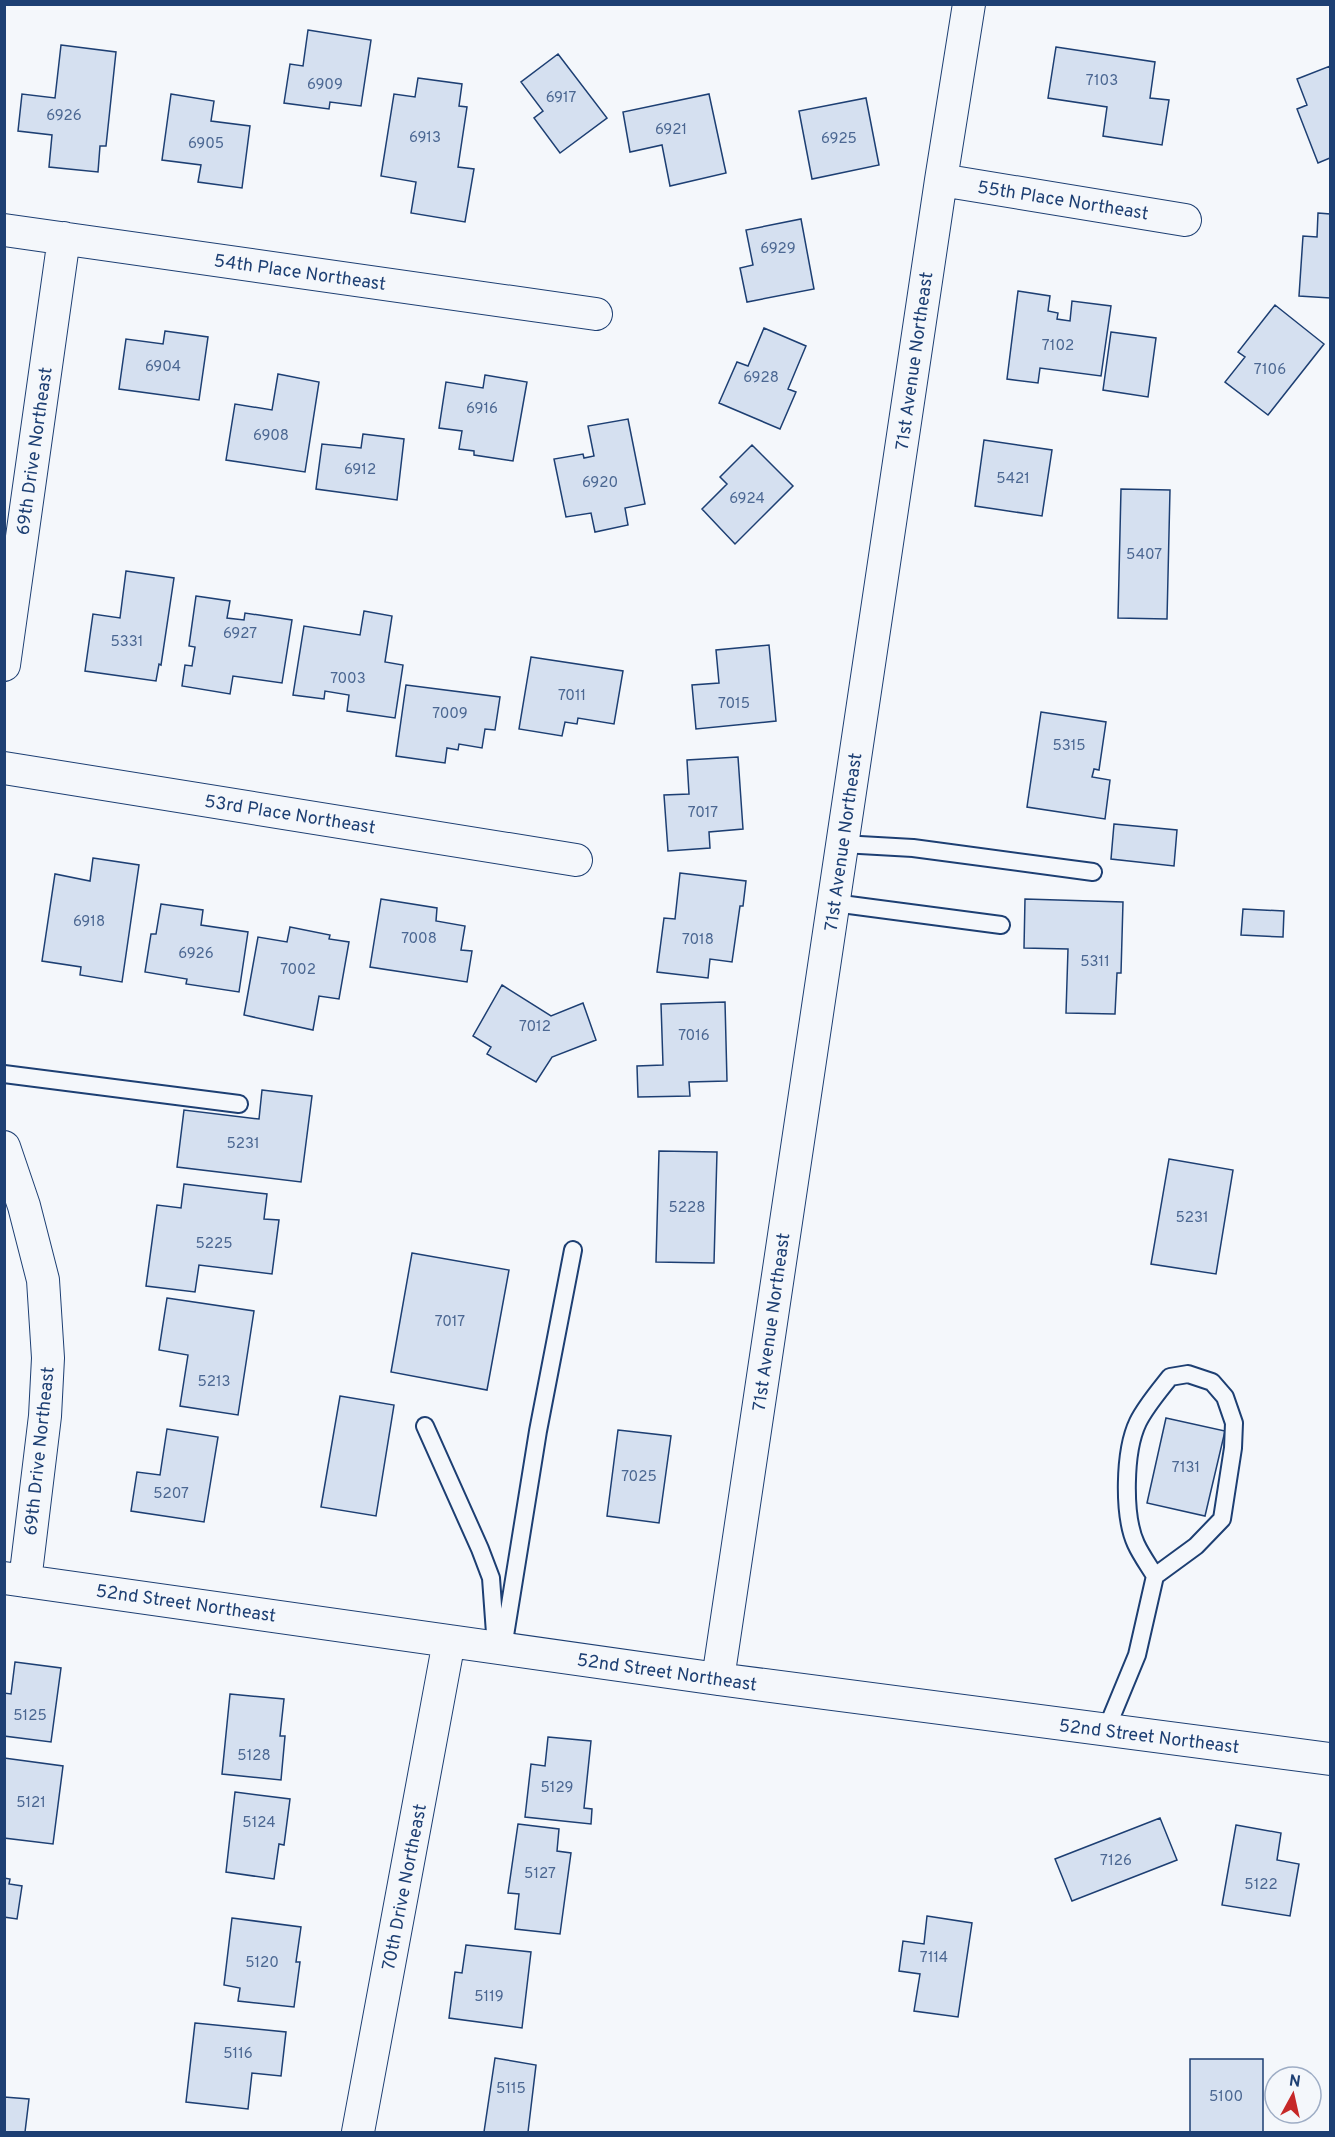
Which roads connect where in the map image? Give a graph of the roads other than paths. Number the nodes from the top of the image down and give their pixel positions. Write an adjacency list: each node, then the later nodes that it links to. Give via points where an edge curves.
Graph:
1 (969, 4): 2 (street, 71st Avenue Northeast)
2 (941, 180): 3 (street, 55th Place Northeast); 9 (street, 71st Avenue Northeast)
3 (1185, 220)
4 (4, 230): 5 (street, 54th Place Northeast)
5 (64, 238): 6 (street, 54th Place Northeast); 7 (street, 69th Drive Northeast)
6 (597, 314)
7 (4, 665)
8 (4, 768): 10 (street, 53rd Place Northeast)
9 (842, 844): 11 (lane, via 913,848); 12 (street, 71st Avenue Northeast)
10 (576, 860)
11 (1093, 872)
12 (834, 903): 13 (lane); 23 (street, 71st Avenue Northeast)
13 (1001, 926)
14 (4, 1074): 15 (lane)
15 (239, 1104)
16 (4, 1147): 20 (street, 69th Drive Northeast, via 43,1280 48,1358 45,1416)
17 (573, 1250): 22 (lane)
18 (425, 1426): 22 (lane, via 491,1578)
19 (1155, 1576): 19 (lane, via 1135,1544 1128,1511 1127,1467 1137,1423 1155,1395 1170,1377 1188,1374 1212,1382 1225,1397 1234,1423 1227,1489 1222,1519 1196,1546); 24 (lane, via 1137,1655)
20 (15, 1579): 21 (street, 52nd Street Northeast)
21 (449, 1641): 22 (street, 52nd Street Northeast); 26 (street, 70th Drive Northeast)
22 (500, 1648): 23 (street, 52nd Street Northeast)
23 (718, 1679): 24 (street, 52nd Street Northeast)
24 (1106, 1730): 25 (street, 52nd Street Northeast)
25 (1330, 1759)
26 (358, 2133)

